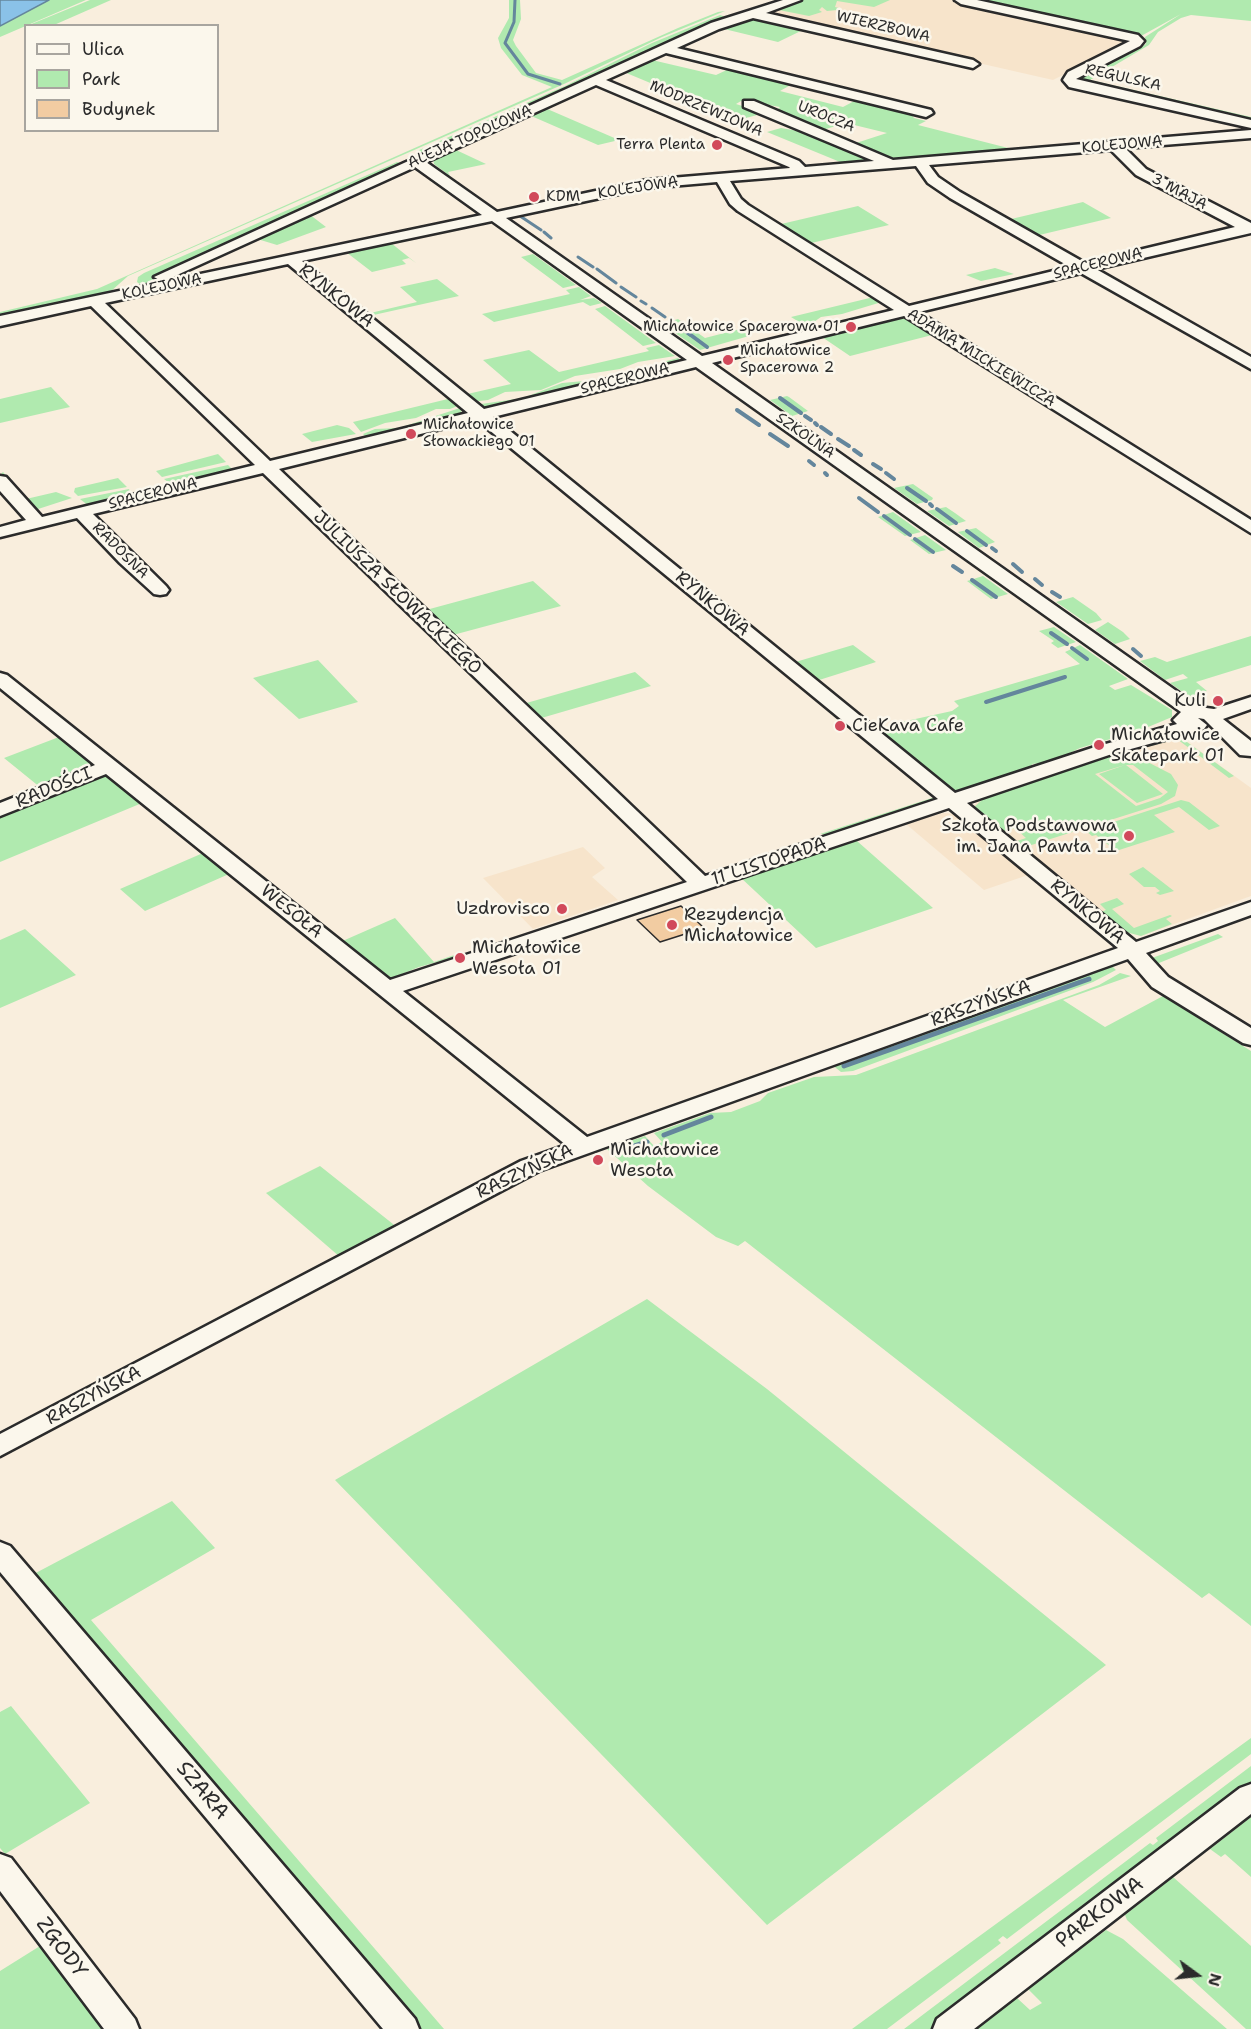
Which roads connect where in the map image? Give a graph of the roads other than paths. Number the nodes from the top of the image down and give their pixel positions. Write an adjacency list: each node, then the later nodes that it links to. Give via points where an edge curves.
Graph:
1 (795, 0): 3 (street, ALEJA TOPOLOWA)
2 (961, 0): 9 (street, REGULSKA, via 1134,38 1136,43 1069,80)
3 (751, 13): 4 (street, ALEJA TOPOLOWA); 5 (street, WIERZBOWA)
4 (665, 49): 6 (street, ALEJA TOPOLOWA); 8 (street)
5 (974, 64)
6 (595, 80): 12 (street, ALEJA TOPOLOWA); 15 (street, MODRZEWIOWA, via 794,164)
7 (748, 104): 14 (street, UROCZA)
8 (926, 113)
9 (1251, 124)
10 (1251, 134): 11 (street, KOLEJOWA)
11 (1114, 145): 13 (street, KOLEJOWA); 18 (street, 3 MAJA, via 1142,172)
12 (417, 161): 17 (street, SZKOLNA); 21 (street, ALEJA TOPOLOWA, via 169,273 157,281)
13 (919, 161): 14 (street, KOLEJOWA); 20 (street, via 942,188)
14 (889, 163): 15 (street, KOLEJOWA)
15 (801, 171): 16 (street, KOLEJOWA)
16 (721, 177): 17 (street, KOLEJOWA, via 646,184); 23 (street, ADAMA MICKIEWICZA, via 739,206)
17 (495, 216): 19 (street, KOLEJOWA); 25 (street, SZKOLNA)
18 (1250, 228): 20 (street, SPACEROWA)
19 (290, 260): 21 (street, KOLEJOWA); 27 (street, RYNKOWA)
20 (1082, 267): 23 (street, SPACEROWA); 26 (street)
21 (160, 287): 22 (street, KOLEJOWA)
22 (94, 301): 24 (street, KOLEJOWA); 28 (street, JULIUSZA SŁOWACKIEGO)
23 (905, 310): 25 (street, SPACEROWA); 32 (street, ADAMA MICKIEWICZA)
24 (0, 321)
25 (700, 361): 27 (street, SPACEROWA); 37 (street, SZKOLNA)
26 (1251, 364)
27 (480, 414): 28 (street, SPACEROWA); 40 (street, RYNKOWA)
28 (266, 466): 30 (street, SPACEROWA); 42 (street, JULIUSZA SŁOWACKIEGO)
29 (0, 481): 31 (street)
30 (81, 512): 31 (street, SPACEROWA); 34 (street, RADOSNA)
31 (38, 522): 33 (street, SPACEROWA)
32 (1251, 528)
33 (0, 532)
34 (160, 590)
35 (0, 679): 39 (street, WESOŁA)
36 (1251, 703): 37 (street, 11 LISTOPADA)
37 (1201, 720): 38 (street, SZKOLNA, via 1236,748); 40 (street, 11 LISTOPADA)
38 (1249, 753)
39 (109, 766): 41 (street, RADOŚCI); 45 (street, WESOŁA)
40 (953, 802): 42 (street, 11 LISTOPADA); 44 (street, RYNKOWA)
41 (0, 810)
42 (700, 884): 45 (street, 11 LISTOPADA)
43 (1251, 908): 44 (street, RASZYŃSKA)
44 (1131, 950): 46 (street, RYNKOWA, via 1160,982); 47 (street, RASZYŃSKA)
45 (386, 989): 47 (street, WESOŁA)
46 (1251, 1038)
47 (583, 1146): 48 (street, RASZYŃSKA, via 521,1170)
48 (0, 1446)
49 (0, 1553): 53 (street, SZARA)
50 (1251, 1797): 54 (street, PARKOWA)
51 (0, 1867): 52 (street, ZGODY)
52 (123, 2029)
53 (403, 2029)
54 (949, 2029)

